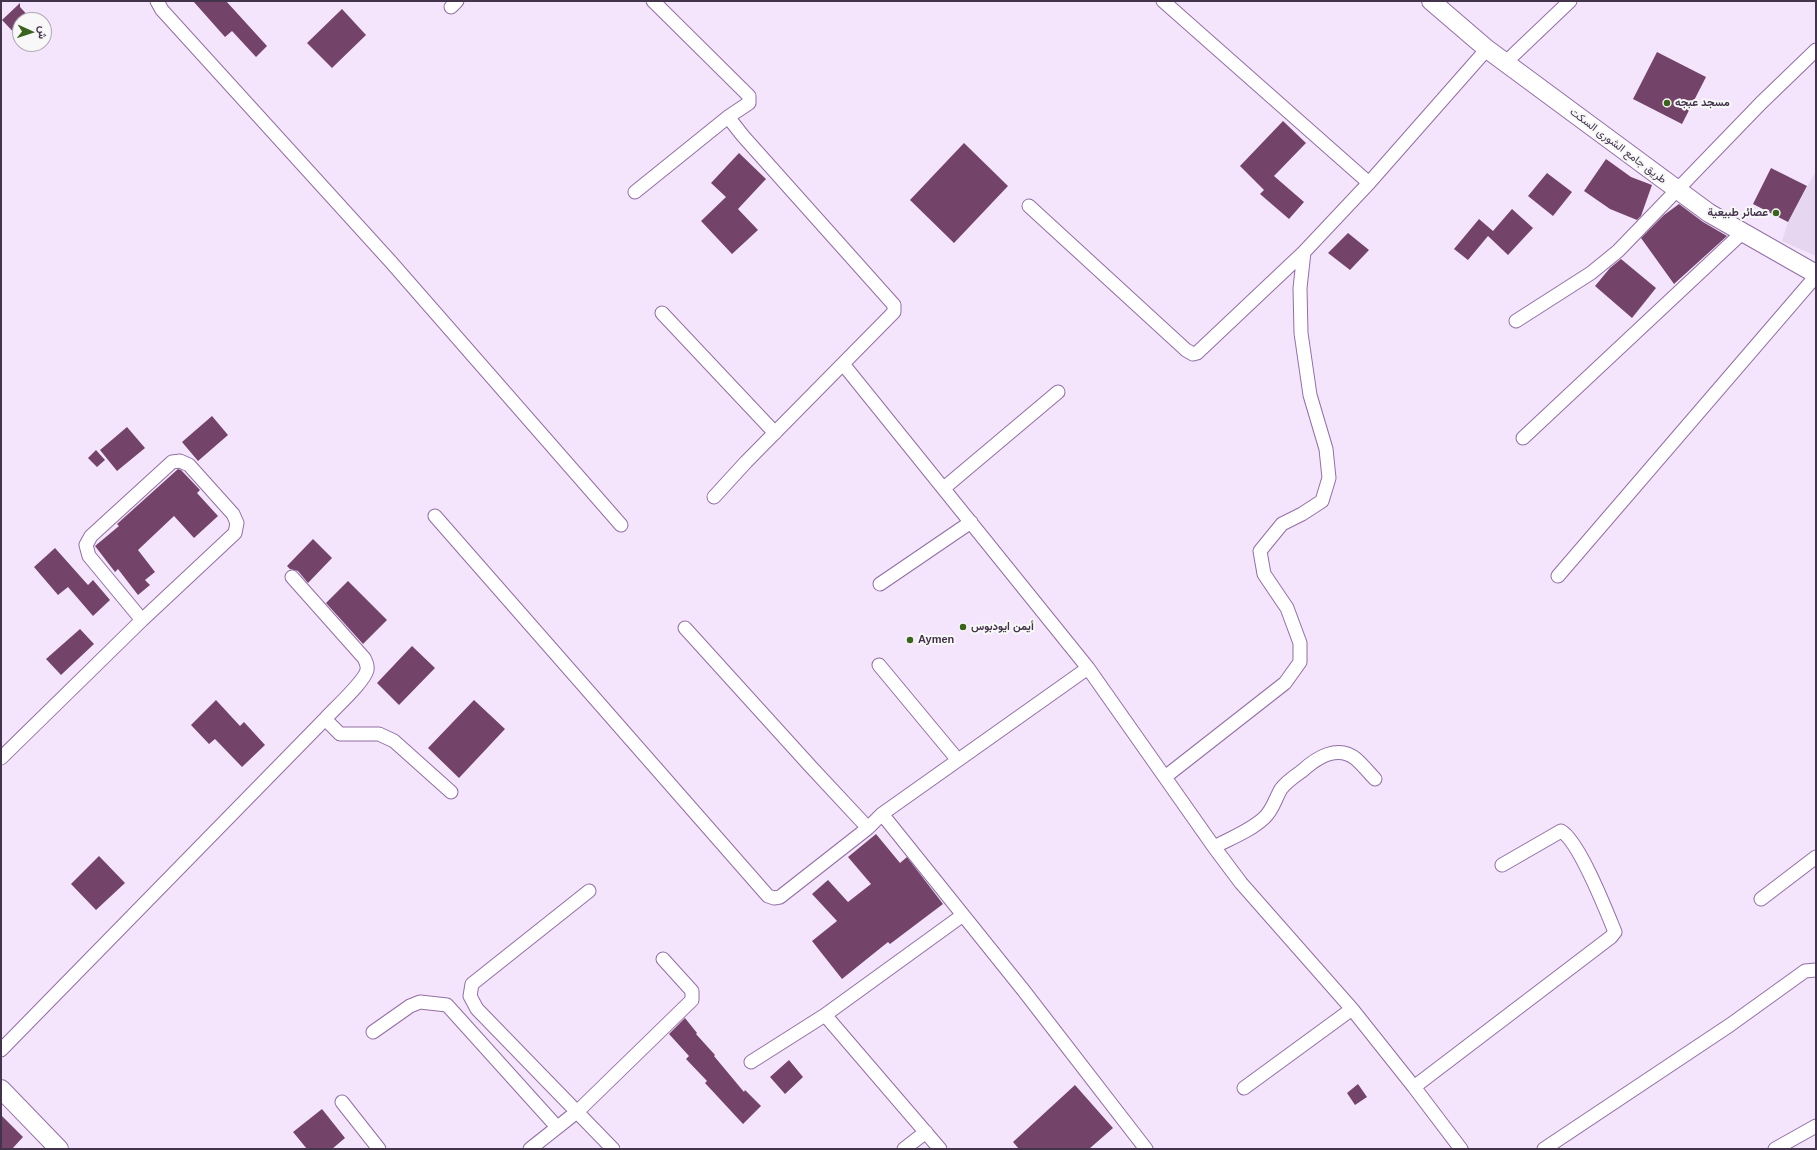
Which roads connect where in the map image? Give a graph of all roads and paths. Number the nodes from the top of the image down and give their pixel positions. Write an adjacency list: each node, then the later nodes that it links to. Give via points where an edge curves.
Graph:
1 (157, 1): 27 (street, via 162,10 391,262)
2 (653, 1): 9 (street, via 749,96 749,103)
3 (1163, 1): 10 (street)
4 (1431, 1): 6 (main road, طريق جامع الشورى السكت)
5 (1570, 1): 8 (street)
6 (1486, 49): 8 (main road, طريق جامع الشورى السكت); 10 (street)
7 (1816, 50): 11 (street)
8 (1506, 62): 11 (main road, طريق جامع الشورى السكت)
9 (728, 117): 12 (street); 19 (street, via 894,305 894,312)
10 (1369, 183): 15 (street)
11 (1676, 189): 14 (main road, طريق جامع الشورى السكت); 18 (street, via 1618,251 1591,273)
12 (635, 192)
13 (1028, 206): 15 (street, via 1192,354 1197,353)
14 (1742, 233): 16 (main road, طريق جامع الشورى السكت); 22 (street)
15 (1304, 252): 38 (street, via 1300,288 1301,333 1310,395 1326,449 1329,478 1322,501 1282,524 1260,551 1264,574 1290,615 1300,643 1300,662 1285,683)
16 (1816, 275): 28 (street)
17 (662, 313): 21 (street)
18 (1516, 321)
19 (844, 364): 21 (street); 23 (street)
20 (1058, 392): 23 (street)
21 (775, 433): 24 (street)
22 (1523, 438)
23 (944, 488): 26 (street)
24 (714, 497)
25 (434, 516): 42 (street, via 768,896 780,897)
26 (971, 522): 30 (street); 34 (street)
27 (621, 525)
28 (1558, 576)
29 (292, 577): 35 (street, via 364,658 367,665 367,672 359,684)
30 (880, 584)
31 (142, 620): 31 (street, via 89,556 86,545 91,536 172,462 180,461 189,465 233,514 237,523 235,533); 36 (street)
32 (685, 628): 42 (street)
33 (879, 665): 37 (street)
34 (1088, 668): 37 (street); 38 (street)
35 (325, 719): 40 (street, via 340,734 379,734 394,741); 54 (street)
36 (1, 758)
37 (956, 759): 41 (street)
38 (1165, 777): 43 (street)
39 (1375, 779): 43 (street, via 1350,755 1328,754 1313,761 1282,787 1274,806 1265,817)
40 (451, 792)
41 (882, 814): 42 (street); 48 (street)
42 (868, 828)
43 (1214, 847): 51 (street, via 1241,883)
44 (1816, 857): 47 (street)
45 (1502, 865): 56 (street, via 1561,831 1568,835 1582,859 1615,932)
46 (589, 890): 60 (street, via 472,984 470,996 477,1009)
47 (1762, 899)
48 (963, 915): 52 (street); 70 (street)
49 (663, 959): 60 (street, via 692,991 692,1000)
50 (1816, 970): 72 (street, via 1805,971 1730,1025)
51 (1352, 1009): 56 (street); 57 (street)
52 (825, 1014): 55 (street); 63 (street)
53 (373, 1032): 62 (street, via 410,1006 420,1002 447,1005)
54 (1, 1050)
55 (751, 1062)
56 (1414, 1087): 71 (street)
57 (1244, 1088)
58 (1, 1089): 64 (main road)
59 (342, 1102): 65 (street)
60 (578, 1111): 62 (street); 67 (street)
61 (1816, 1126): 73 (street)
62 (558, 1127): 66 (street)
63 (926, 1132): 68 (street); 69 (street)
64 (59, 1149)
65 (379, 1149)
66 (530, 1149)
67 (613, 1149)
68 (904, 1149)
69 (940, 1149)
70 (1146, 1149)
71 (1461, 1149)
72 (1544, 1149)
73 (1775, 1149)

